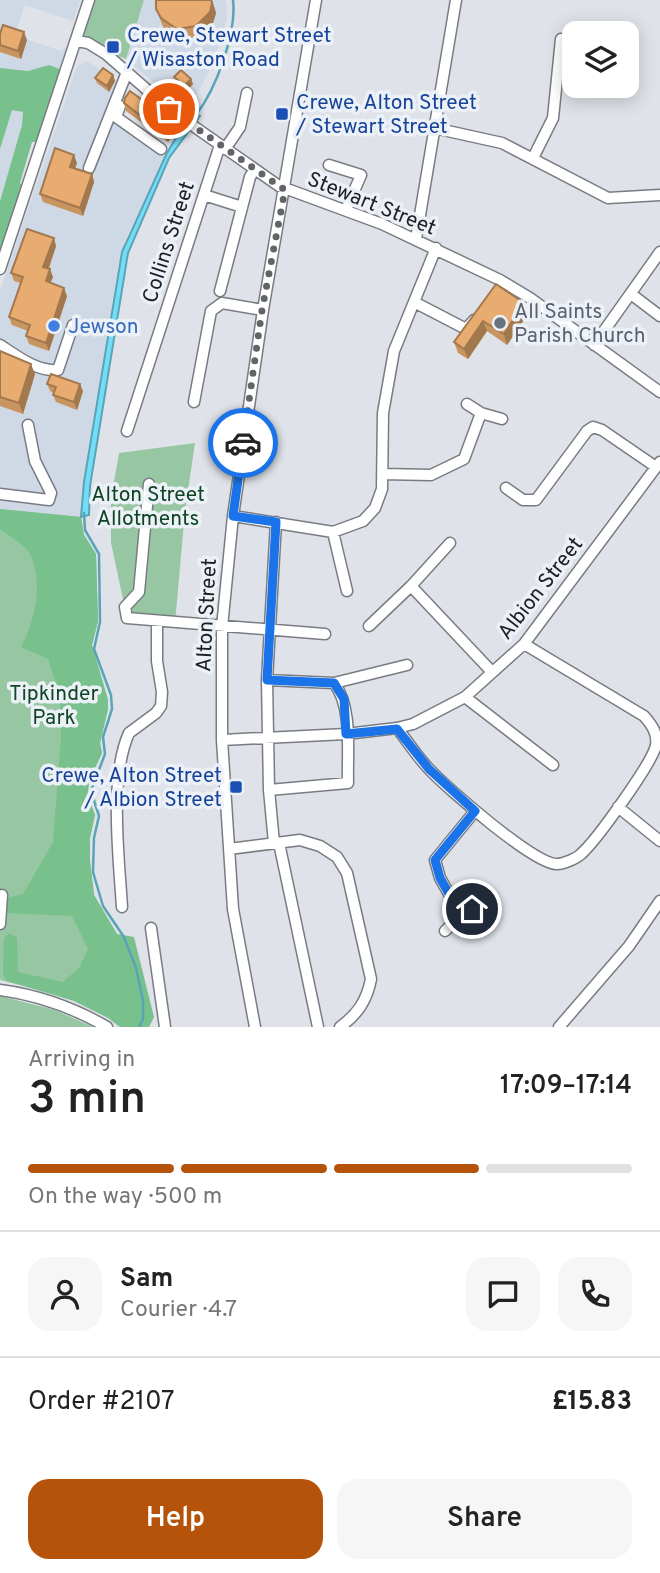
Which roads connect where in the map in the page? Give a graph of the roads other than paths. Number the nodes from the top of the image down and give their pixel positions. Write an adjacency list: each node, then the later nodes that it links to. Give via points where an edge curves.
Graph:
1 (89, 0): 5 (street)
2 (316, 0): 15 (street, Alton Street)
3 (456, 0): 8 (street)
4 (561, 39): 11 (street, via 553,118)
5 (77, 41): 6 (street, Stewart Street, via 98,48); 23 (street)
6 (129, 74): 9 (street, Stewart Street); 10 (street, via 116,117); 13 (street)
7 (247, 93): 9 (street, Collins Street, via 240,127)
8 (434, 128): 11 (street, via 492,139); 20 (street)
9 (222, 147): 14 (street, Stewart Street); 16 (street, Collins Street)
10 (161, 149)
11 (533, 158): 17 (street, via 608,198)
12 (329, 165): 19 (street, via 361,175)
13 (89, 168)
14 (254, 170): 15 (street, Stewart Street); 18 (street)
15 (285, 190): 19 (street, Stewart Street); 28 (street, Alton Street)
16 (204, 195): 18 (street); 39 (street, Collins Street)
17 (660, 195)
18 (242, 207): 24 (street)
19 (346, 210): 20 (street, Stewart Street)
20 (416, 239): 21 (street, Stewart Street)
21 (436, 248): 26 (street); 32 (street, Stewart Street, via 530,298)
22 (660, 252): 25 (street)
23 (0, 269)
24 (220, 291)
25 (631, 294): 29 (street); 32 (street)
26 (414, 302): 27 (street, via 466,329); 41 (street, via 389,371)
27 (483, 306)
28 (262, 310): 34 (street, via 222,303 211,312); 45 (street, Alton Street)
29 (660, 316)
30 (74, 325): 31 (street, via 58,370 28,363)
31 (0, 345)
32 (594, 345): 33 (street, Stewart Street)
33 (660, 392)
34 (194, 402)
35 (467, 404): 36 (street)
36 (481, 413): 37 (street); 41 (street, via 464,459 431,475)
37 (502, 419)
38 (28, 425): 44 (street, via 35,461 51,493 49,500)
39 (127, 431)
40 (658, 468): 43 (street, via 593,427 536,500 523,500); 56 (street, Albion Street)
41 (382, 474): 47 (street, via 380,496 370,514)
42 (149, 484): 51 (street, via 139,592 125,607 127,618)
43 (506, 488)
44 (0, 494)
45 (233, 516): 46 (street); 52 (street, Alton Street)
46 (276, 522): 47 (street); 54 (street)
47 (333, 532): 50 (street)
48 (450, 543): 49 (street)
49 (411, 586): 53 (street); 58 (street)
50 (347, 591)
51 (157, 622): 52 (street); 75 (street, via 162,699 156,713 129,733 119,778)
52 (222, 626): 54 (street); 65 (street, Alton Street)
53 (369, 626)
54 (268, 630): 55 (street); 59 (street)
55 (325, 634)
56 (524, 644): 58 (street, Albion Street); 68 (street, via 652,725 656,736 653,754)
57 (407, 665): 60 (street)
58 (492, 672): 61 (street, Albion Street)
59 (267, 680): 60 (street); 64 (street)
60 (334, 683): 63 (street, via 344,699)
61 (465, 697): 62 (street, Albion Street); 66 (street)
62 (397, 729): 63 (street, Albion Street); 69 (street, via 429,769)
63 (346, 734): 64 (street, Albion Street); 67 (street, via 348,783)
64 (268, 738): 65 (street, Albion Street); 67 (street)
65 (222, 740): 72 (street, Alton Street)
66 (553, 765)
67 (269, 790): 71 (street)
68 (618, 807): 69 (street, via 579,856 556,864 538,859); 70 (street)
69 (475, 811): 77 (street, via 435,860)
70 (660, 841)
71 (277, 843): 72 (street); 85 (street); 86 (street, via 300,840 320,846 337,857 347,873 371,979 360,1010)
72 (229, 849): 82 (street, Alton Street, via 236,934)
73 (2, 895): 78 (street)
74 (660, 901): 87 (street, via 615,964)
75 (121, 907)
76 (472, 909): 77 (street)
77 (461, 915): 80 (street)
78 (0, 924)
79 (151, 928): 84 (street)
80 (445, 930)
81 (0, 990): 83 (street, via 53,1002)
82 (259, 1026)
83 (107, 1027)
84 (165, 1027)
85 (318, 1027)
86 (340, 1027)
87 (559, 1027)

